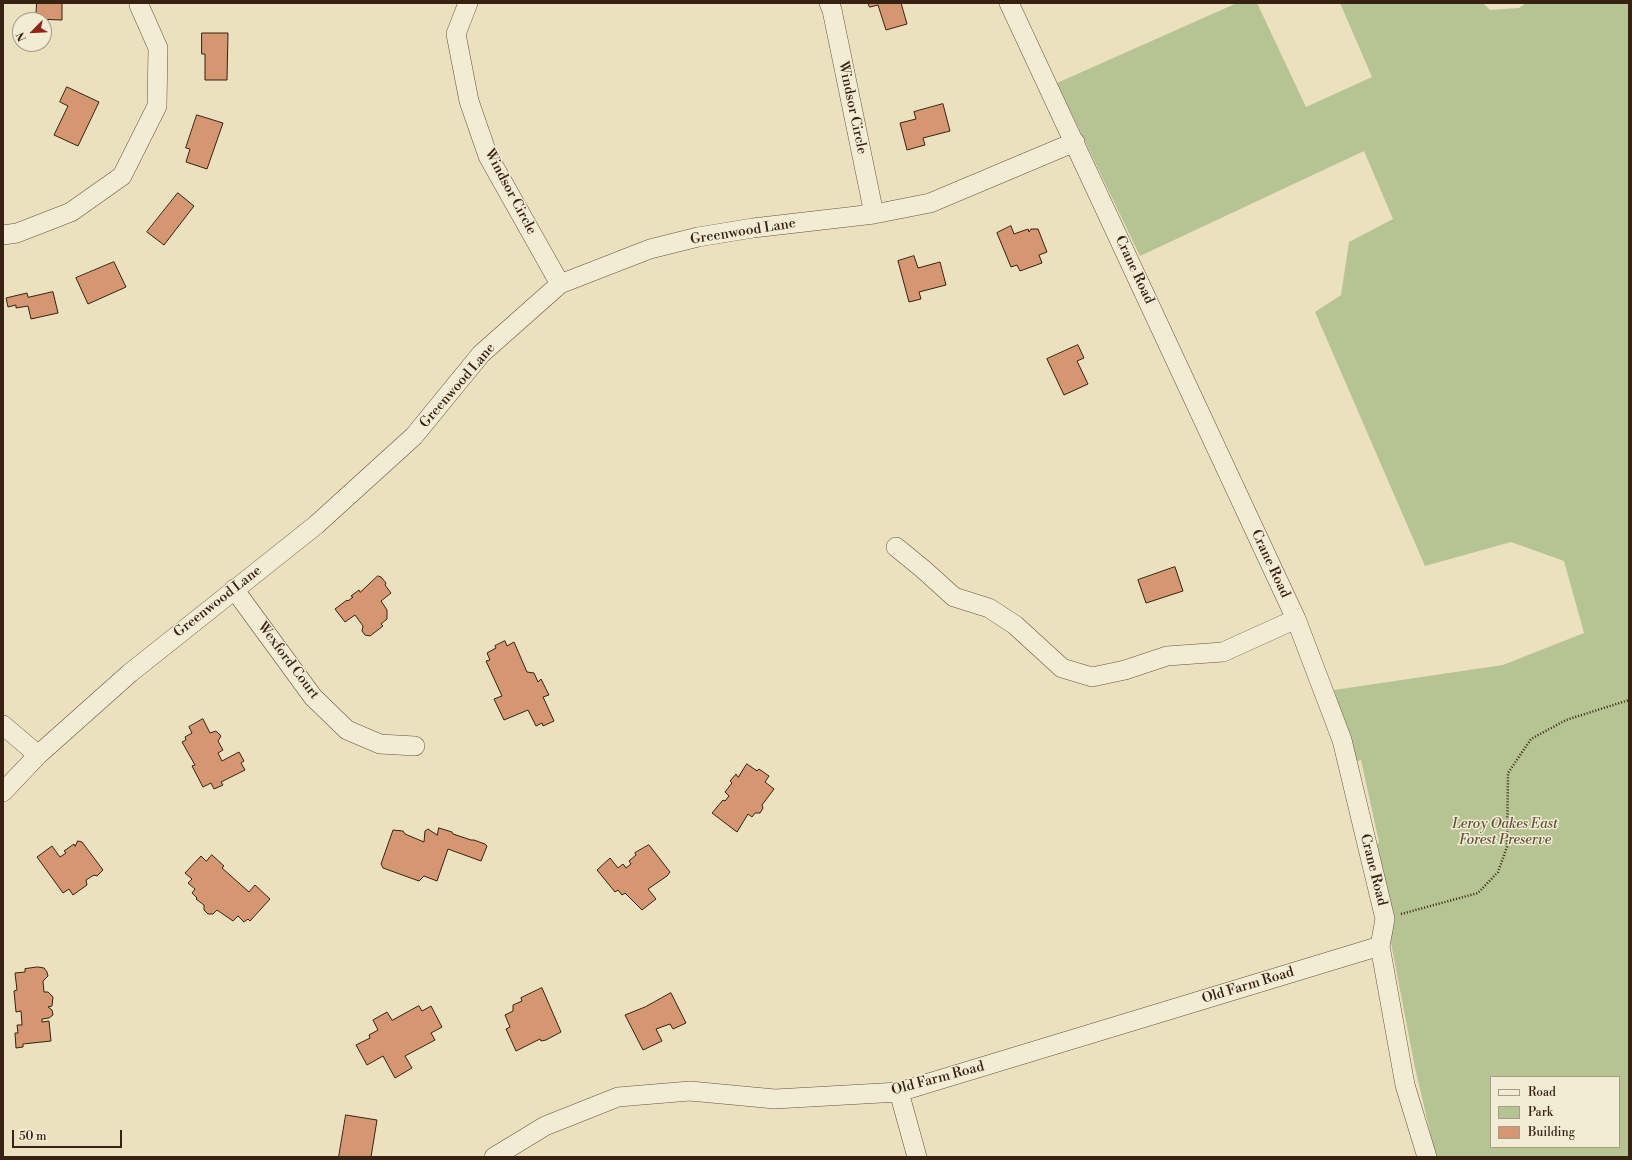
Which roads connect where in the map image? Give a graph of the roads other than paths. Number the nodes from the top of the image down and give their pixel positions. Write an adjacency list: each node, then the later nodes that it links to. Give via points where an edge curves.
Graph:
1 (468, 3): 8 (street, Windsor Circle, via 456,34 469,101 488,156)
2 (829, 3): 6 (street, Windsor Circle)
3 (1012, 4): 5 (street, Crane Road)
4 (139, 5): 7 (street, via 158,48 157,106 122,176 71,212)
5 (1075, 142): 6 (street, Greenwood Lane, via 930,203); 11 (street, Crane Road)
6 (874, 214): 8 (street, Greenwood Lane, via 698,237 650,249)
7 (3, 236)
8 (560, 284): 10 (street, Greenwood Lane, via 481,354 414,436 316,524)
9 (896, 547): 11 (street, via 954,597 989,608 1014,625 1062,668 1092,677 1125,670 1167,656 1222,652)
10 (234, 588): 13 (street, Wexford Court, via 313,697 347,730 380,744); 14 (street, Greenwood Lane, via 130,673)
11 (1296, 619): 16 (street, Crane Road, via 1342,740 1385,919)
12 (3, 725): 14 (street)
13 (415, 746)
14 (38, 755): 15 (street, Greenwood Lane)
15 (3, 792)
16 (1380, 946): 17 (street, Old Farm Road); 20 (street, Crane Road, via 1405,1085)
17 (900, 1092): 18 (street, Old Farm Road, via 775,1099 690,1091 618,1096 545,1126); 19 (street)
18 (494, 1157)
19 (917, 1157)
20 (1427, 1157)

